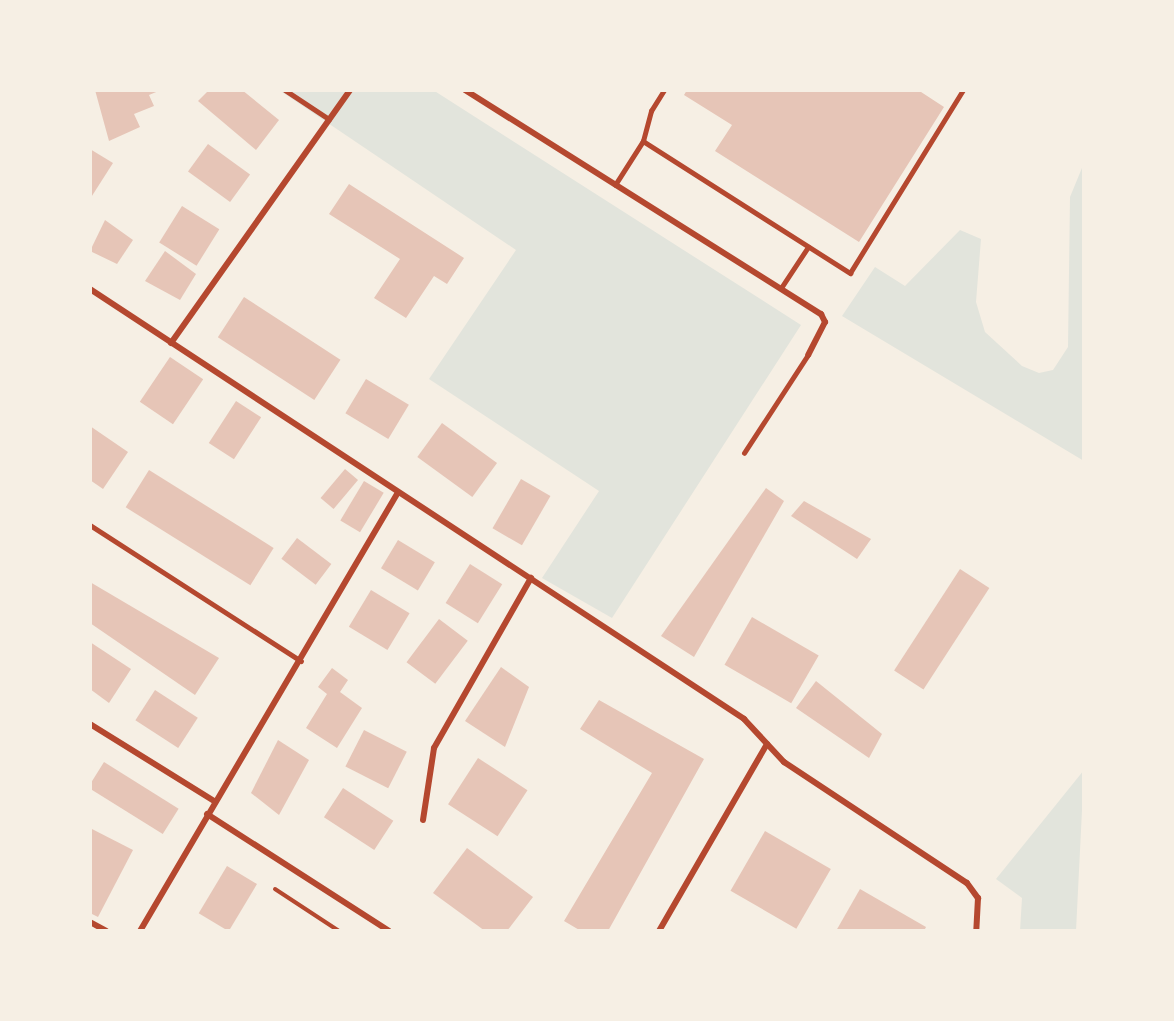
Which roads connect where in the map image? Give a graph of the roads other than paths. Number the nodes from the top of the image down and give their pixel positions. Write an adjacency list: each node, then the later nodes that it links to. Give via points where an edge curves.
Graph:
1 (285, 90): 6 (lane)
2 (350, 90): 6 (street)
3 (465, 90): 8 (street)
4 (664, 90): 7 (lane, via 651,111)
5 (963, 90): 9 (lane, via 850,273)
6 (329, 119): 12 (street)
7 (643, 141): 8 (lane); 9 (lane)
8 (615, 185): 10 (street)
9 (808, 247): 10 (lane)
10 (781, 288): 13 (street, via 825,322)
11 (90, 290): 12 (street)
12 (171, 343): 15 (street)
13 (808, 355): 14 (lane)
14 (744, 453)
15 (397, 494): 17 (street); 18 (street)
16 (90, 525): 18 (lane)
17 (531, 578): 20 (street, via 744,719); 23 (street, via 434,748)
18 (301, 661): 21 (street)
19 (90, 724): 21 (street)
20 (767, 744): 28 (street); 29 (street, via 807,778 967,883 978,898)
21 (214, 801): 22 (street)
22 (207, 813): 26 (street); 27 (street)
23 (423, 820)
24 (90, 922): 25 (street)
25 (106, 931)
26 (140, 931)
27 (389, 931)
28 (659, 931)
29 (976, 931)

